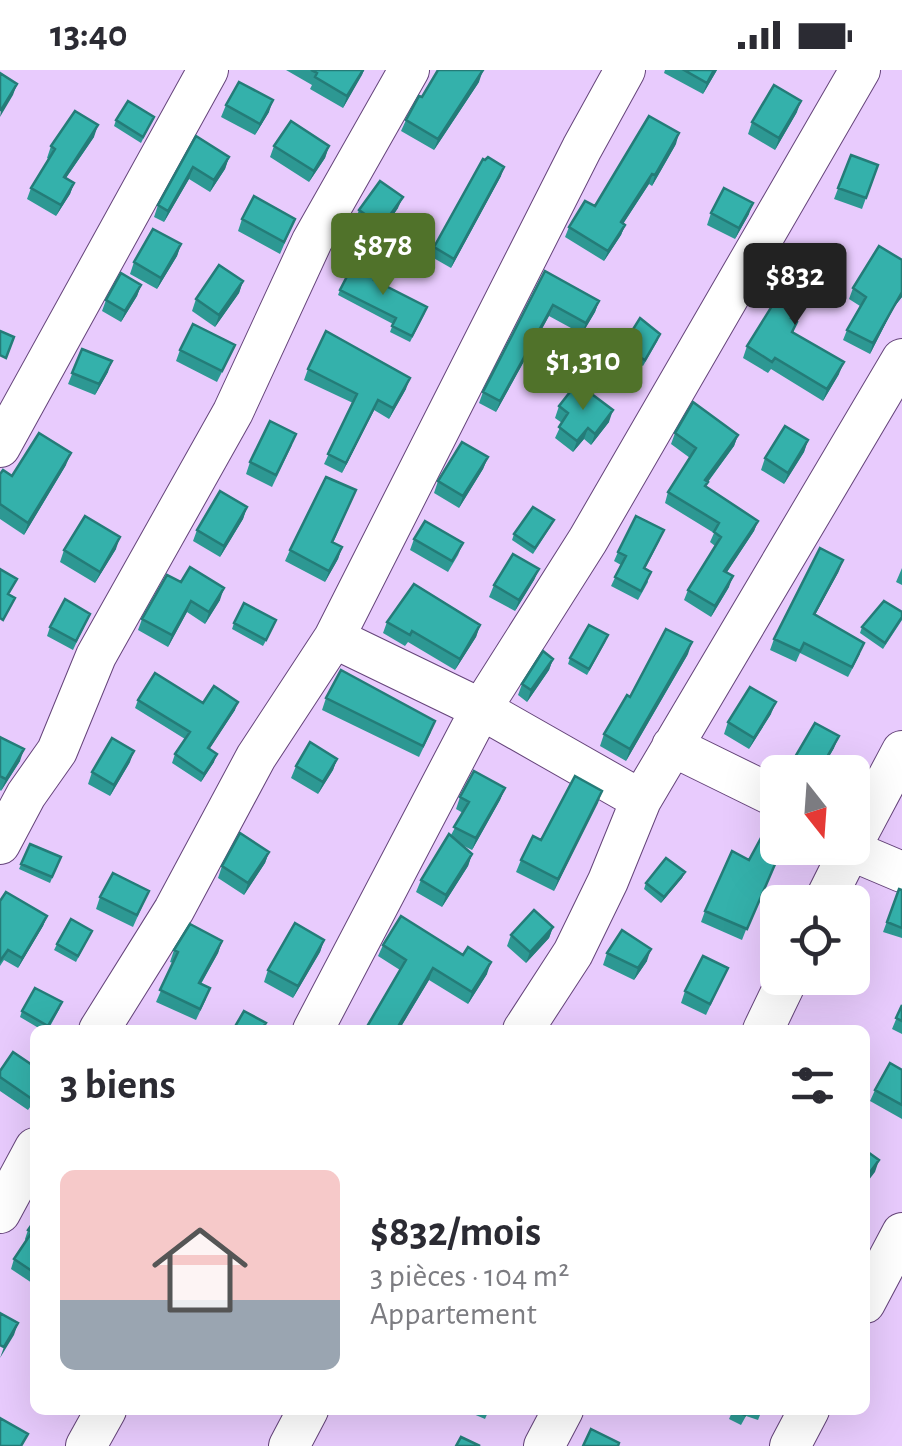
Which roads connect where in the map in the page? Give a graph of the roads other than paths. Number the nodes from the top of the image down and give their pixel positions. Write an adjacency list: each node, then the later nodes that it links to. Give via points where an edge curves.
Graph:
1 (208, 70): 6 (street)
2 (409, 70): 14 (street, via 312,241 233,412 96,656 58,750)
3 (625, 70): 7 (street)
4 (860, 70): 8 (street, via 588,540)
5 (902, 359): 9 (street)
6 (0, 448)
7 (334, 638): 8 (street); 18 (street, via 256,756 174,910)
8 (481, 708): 12 (street); 19 (street)
9 (672, 746): 11 (street); 12 (street)
10 (902, 750): 13 (street)
11 (760, 789)
12 (641, 800): 20 (street, via 573,953)
13 (870, 809)
14 (0, 844)
15 (870, 853): 16 (street)
16 (902, 872)
17 (780, 995): 21 (street)
18 (102, 1025)
19 (316, 1025)
20 (526, 1025)
21 (765, 1025)
22 (30, 1157): 23 (street)
23 (0, 1213)
24 (902, 1232): 25 (street)
25 (870, 1293)
26 (103, 1415): 30 (street)
27 (305, 1415): 31 (street)
28 (560, 1415): 32 (street)
29 (806, 1415): 33 (street)
30 (86, 1446)
31 (289, 1446)
32 (544, 1446)
33 (790, 1446)

